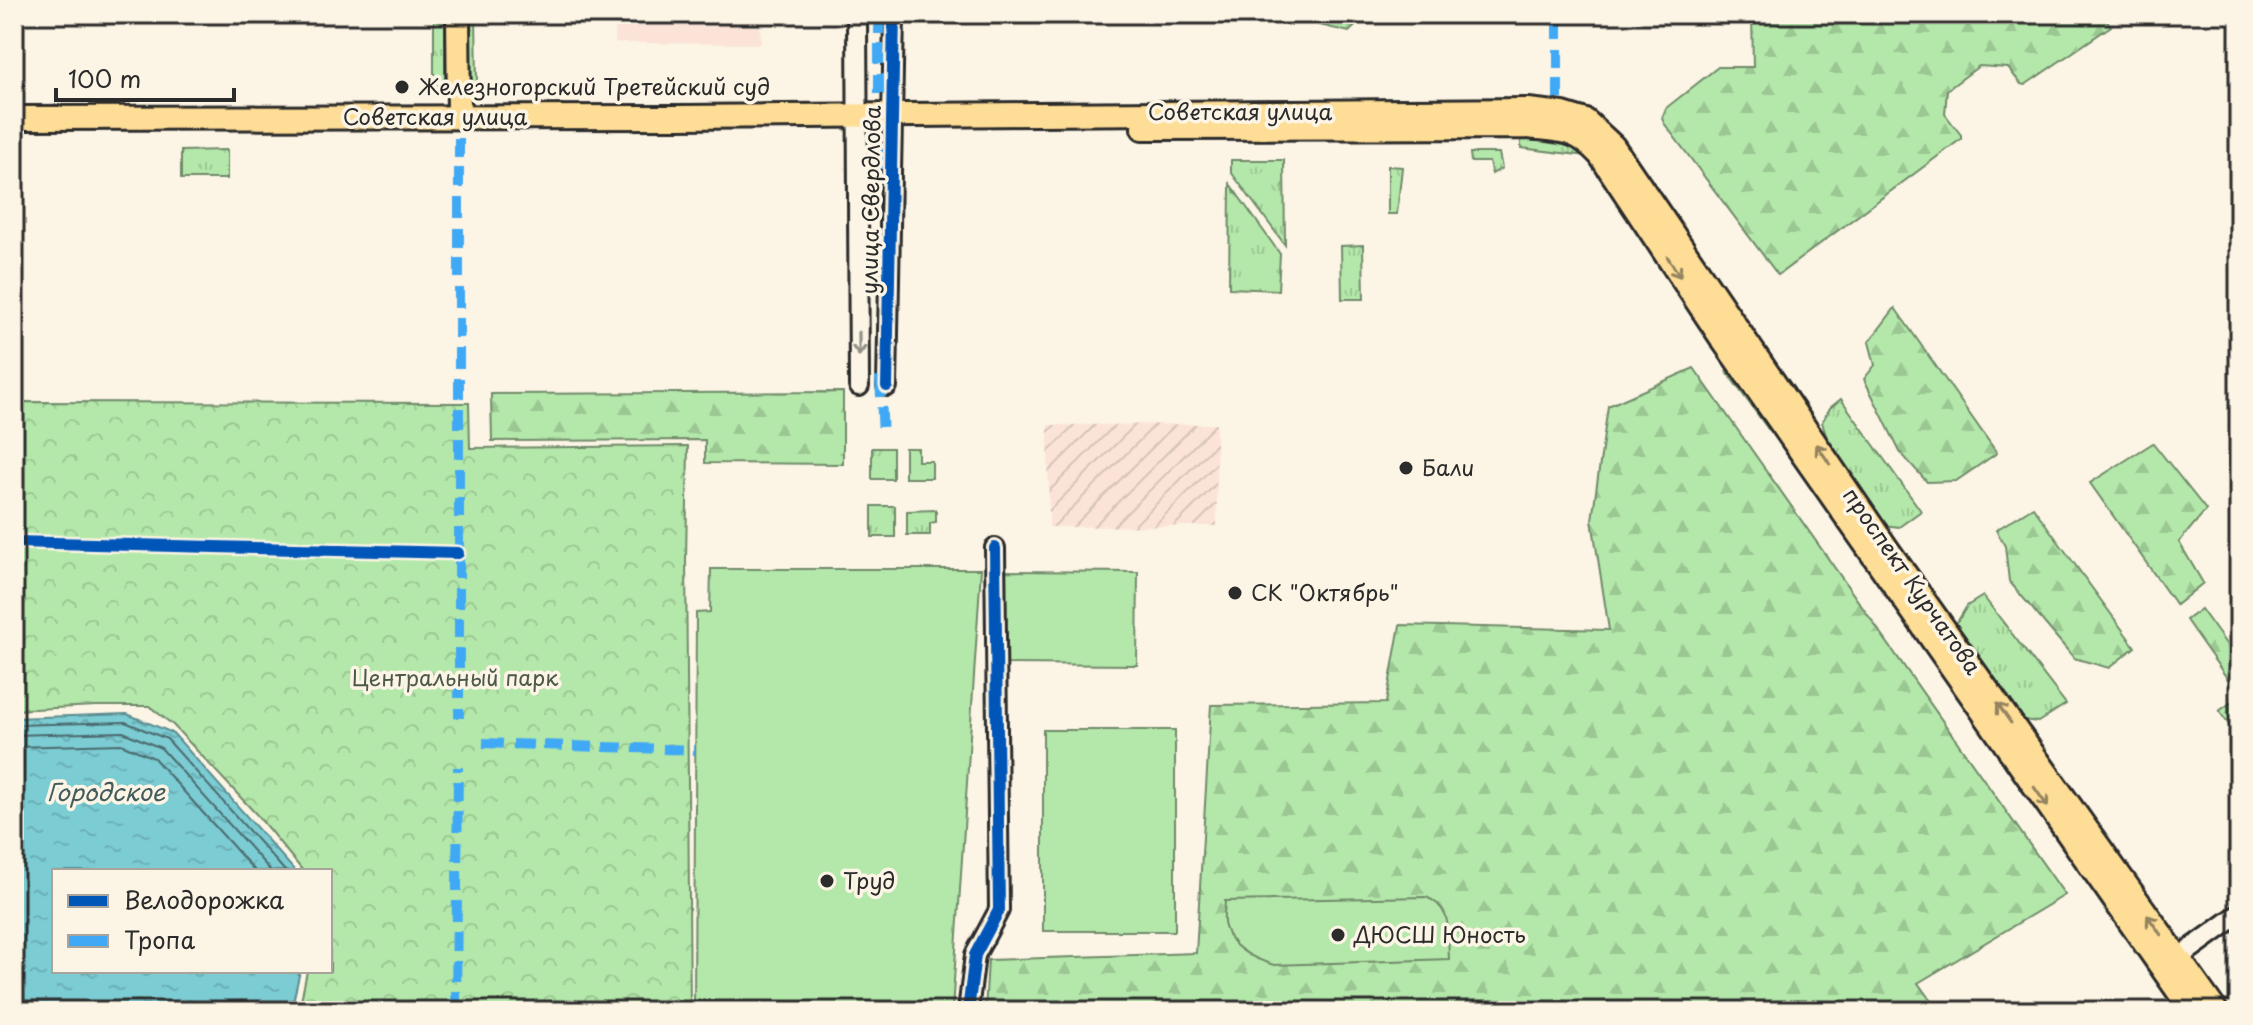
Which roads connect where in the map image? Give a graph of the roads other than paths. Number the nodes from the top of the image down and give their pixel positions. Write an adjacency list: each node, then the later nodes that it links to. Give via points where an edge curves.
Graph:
1 (458, 14): 5 (main road)
2 (857, 14): 4 (street, улица Свердлова)
3 (894, 14): 7 (street, улица Свердлова)
4 (857, 115): 5 (main road, Советская улица); 7 (main road, Советская улица); 9 (street, улица Свердлова, one-way to 9)
5 (459, 117): 6 (main road, Советская улица)
6 (14, 118)
7 (892, 122): 8 (main road, Советская улица, via 1528,119 1582,122); 10 (street, улица Свердлова)
8 (1606, 150): 13 (main road, проспект Курчатова)
9 (859, 386)
10 (887, 386)
11 (995, 548): 14 (street, via 999,910 975,955)
12 (2239, 914): 13 (street)
13 (2170, 964): 15 (main road, проспект Курчатова); 16 (main road, проспект Курчатова)
14 (968, 1011)
15 (2192, 1011)
16 (2216, 1011)

